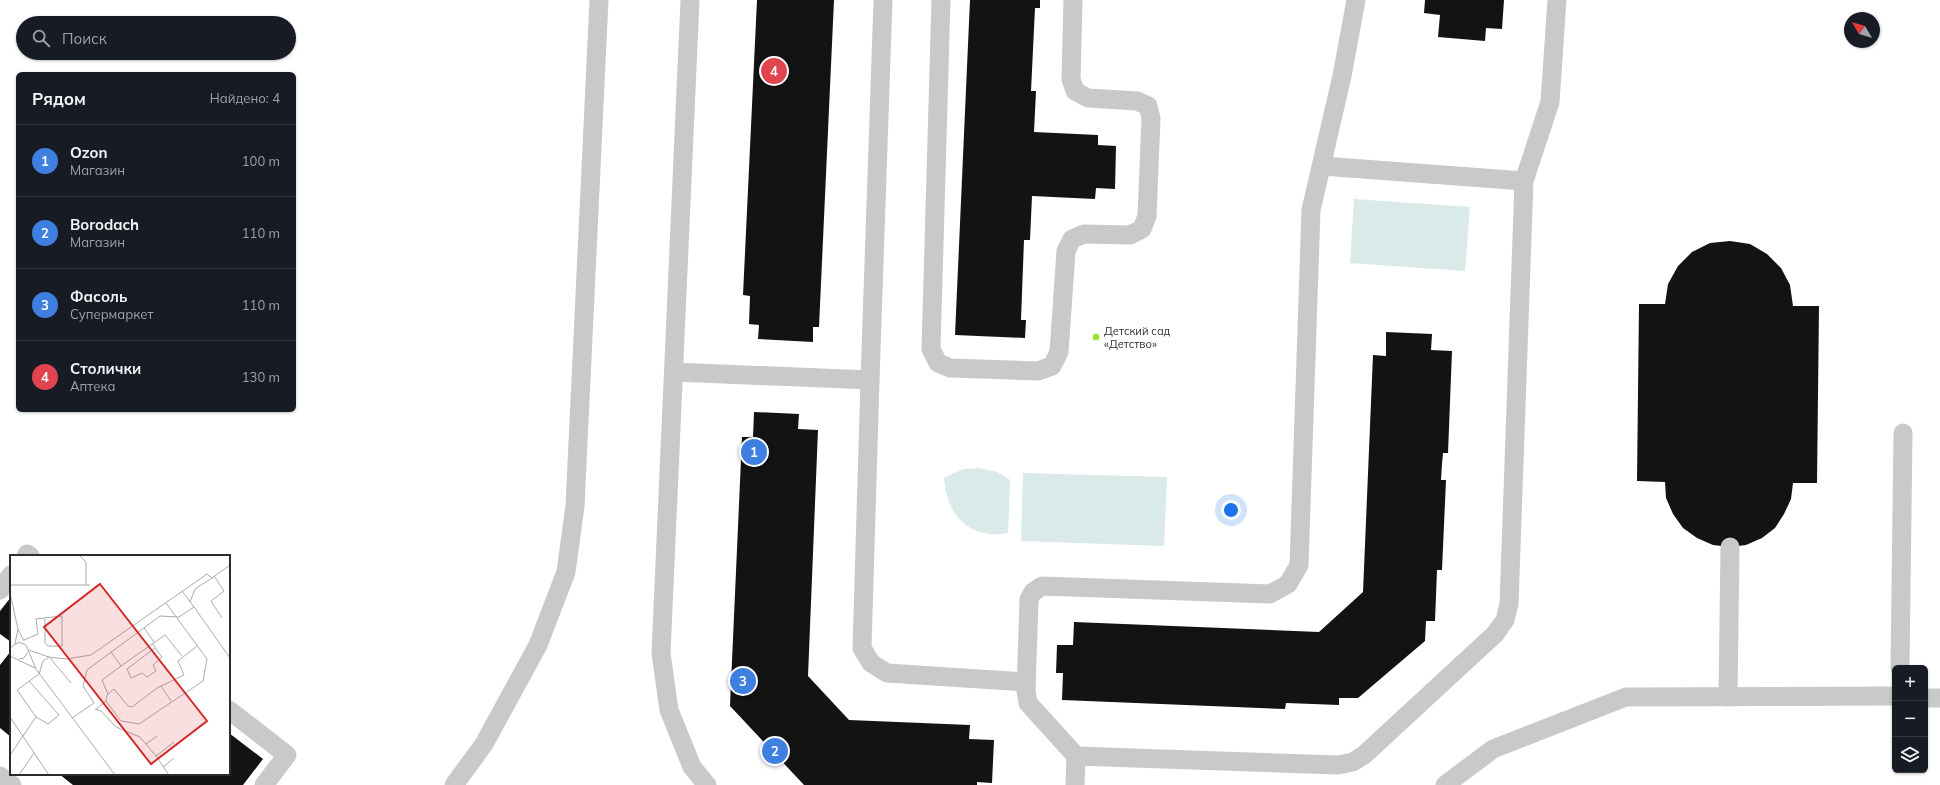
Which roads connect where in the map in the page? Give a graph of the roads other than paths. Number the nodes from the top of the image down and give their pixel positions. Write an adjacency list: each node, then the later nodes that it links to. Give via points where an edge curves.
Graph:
1 (599, 0): 27 (lane, via 575,506 566,572 538,645 484,744)
2 (690, 0): 10 (lane)
3 (883, 0): 11 (lane)
4 (941, 0): 5 (lane, via 931,349 938,363 950,368 1038,371 1052,366 1059,352 1066,251 1072,239 1084,234 1130,235 1142,229 1147,216 1151,118 1148,106 1137,101 1088,98 1075,91 1071,79)
5 (1073, 0)
6 (1356, 0): 8 (lane)
7 (1557, 0): 9 (lane, via 1550,102)
8 (1322, 166): 9 (lane); 17 (lane, via 1311,210 1299,565 1288,584 1270,594 1042,586 1029,599)
9 (1524, 181): 23 (lane, via 1509,604 1505,620 1495,634 1364,755 1352,762 1338,765)
10 (674, 372): 11 (lane); 28 (lane, via 661,653 669,710 692,767)
11 (870, 380): 17 (lane, via 862,648 871,663 888,673)
12 (1903, 433): 16 (lane)
13 (1730, 547): 19 (lane)
14 (10, 576): 15 (lane)
15 (0, 590)
16 (1900, 665)
17 (1026, 682): 23 (lane, via 1028,703)
18 (1892, 696): 19 (lane)
19 (1728, 697): 30 (lane, via 1626,697 1493,749)
20 (1928, 698): 21 (lane)
21 (1940, 698)
22 (230, 711): 26 (lane, via 287,755)
23 (1076, 756): 29 (lane)
24 (0, 776): 25 (lane)
25 (12, 785)
26 (264, 785)
27 (454, 785)
28 (707, 785)
29 (1075, 785)
30 (1445, 785)

